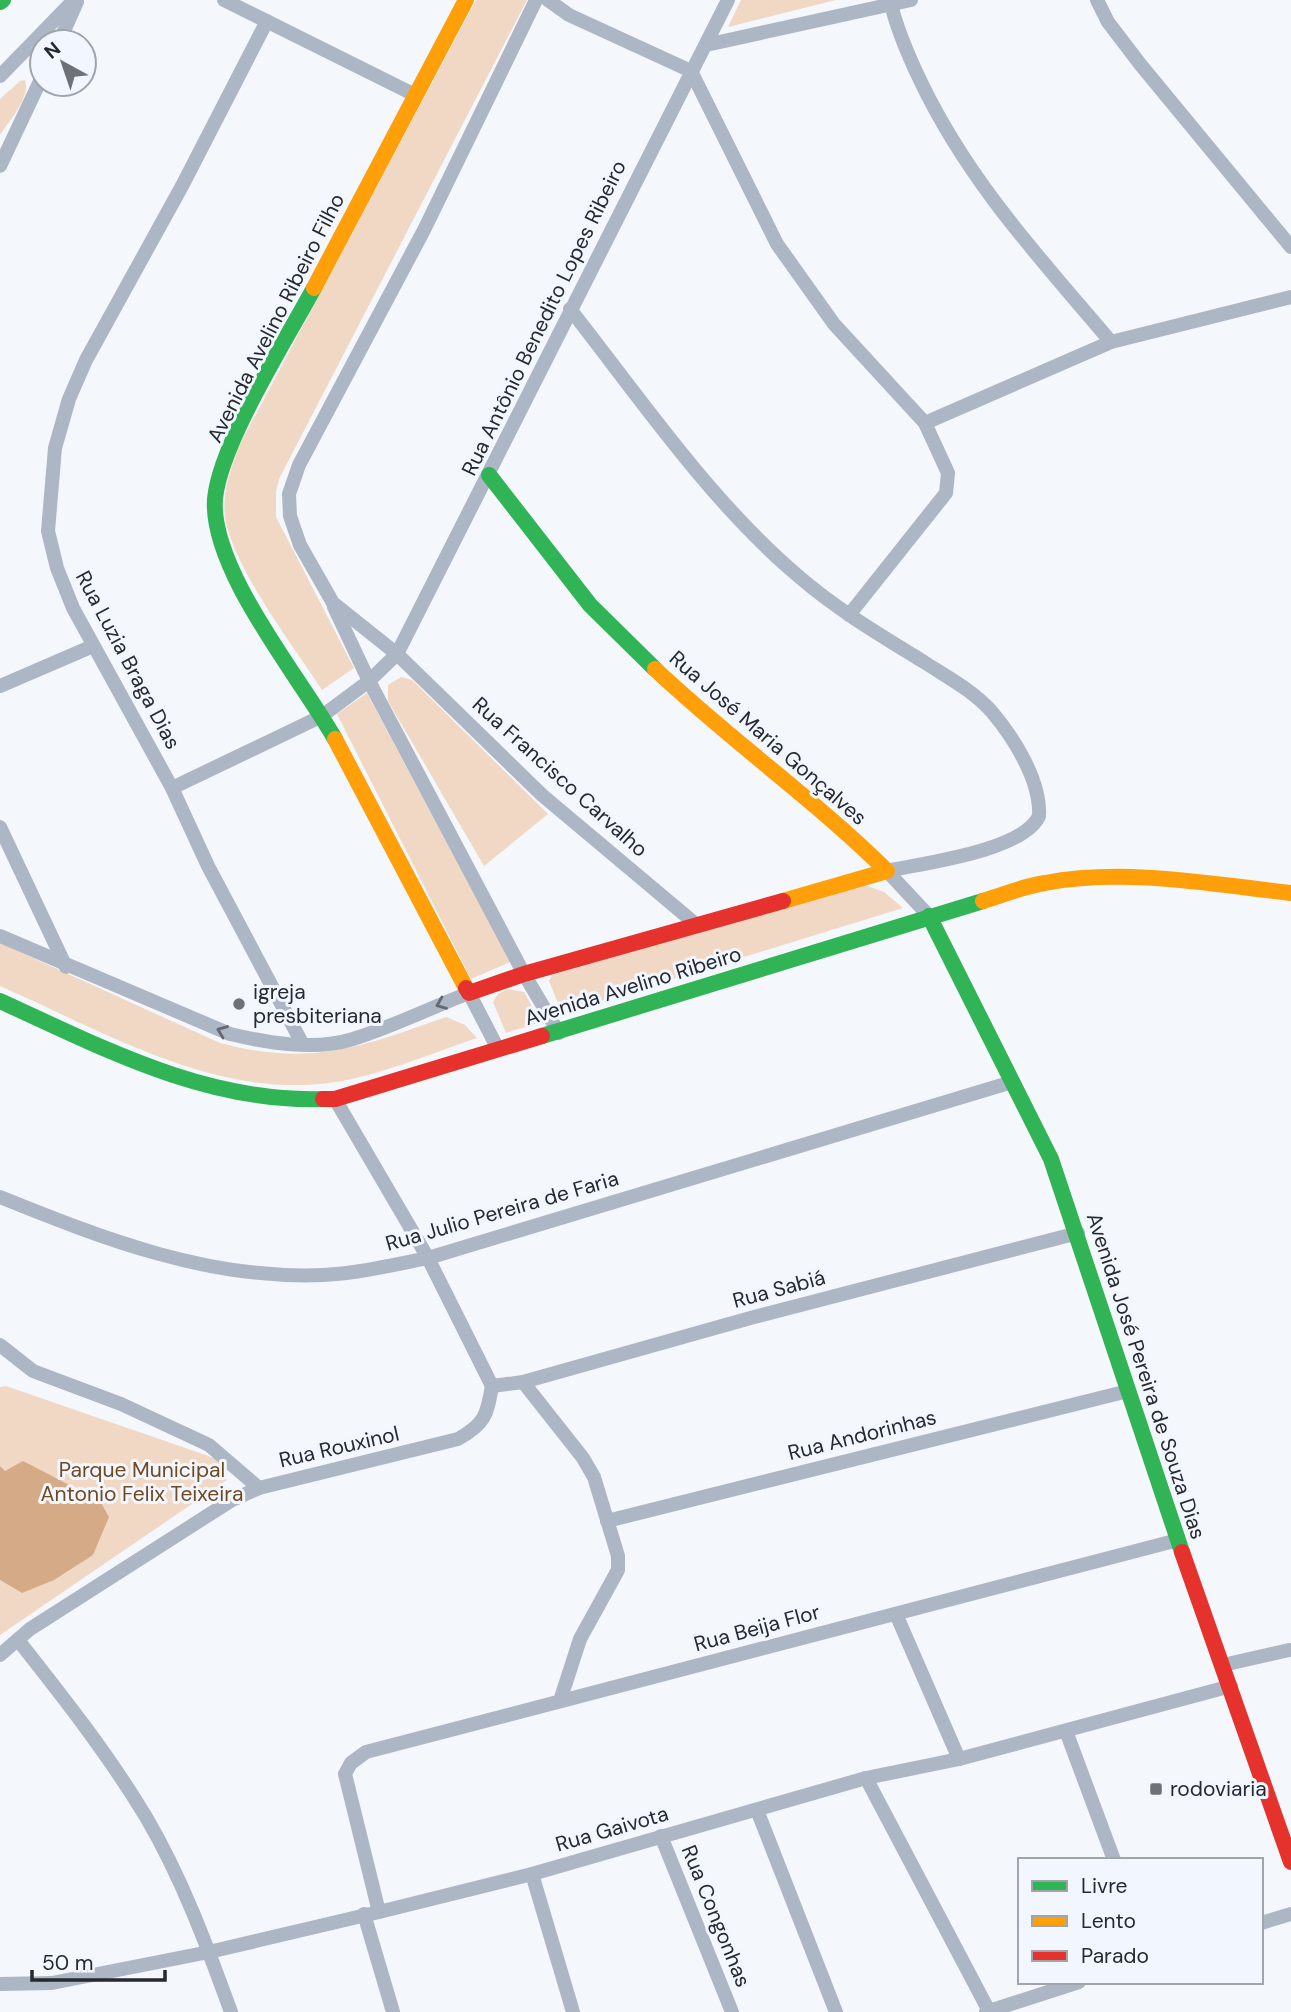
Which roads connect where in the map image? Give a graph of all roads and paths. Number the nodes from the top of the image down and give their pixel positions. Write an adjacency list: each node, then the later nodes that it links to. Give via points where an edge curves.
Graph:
1 (76, 0): 11 (street); 14 (street)
2 (224, 0): 10 (street)
3 (466, 0): 15 (main road, Avenida Avelino Ribeiro Filho)
4 (536, 0): 24 (street, via 424,230 293,479 290,516 300,545)
5 (548, 0): 13 (street, via 569,15)
6 (728, 0): 12 (street, Rua Antônio Benedito Lopes Ribeiro)
7 (911, 0): 9 (street)
8 (1097, 0): 18 (street, via 1140,64)
9 (890, 2): 12 (street); 21 (street, via 909,57 958,153 987,195)
10 (267, 21): 15 (street); 26 (street, Rua Luzia Braga Dias, via 86,359 55,448 48,531 57,568)
11 (65, 28)
12 (706, 45): 13 (street, Rua Antônio Benedito Lopes Ribeiro)
13 (691, 71): 20 (street, Rua Antônio Benedito Lopes Ribeiro); 22 (street, via 777,244 834,324)
14 (0, 76)
15 (415, 95): 30 (main road, Avenida Avelino Ribeiro Filho, via 236,435 214,497 224,547 241,586)
16 (32, 98): 17 (street)
17 (0, 166)
18 (1291, 247)
19 (1291, 297): 21 (street)
20 (570, 309): 23 (street, Rua Antônio Benedito Lopes Ribeiro); 25 (street, via 757,538)
21 (1111, 342): 22 (street)
22 (925, 423): 25 (street, via 948,473 946,493)
23 (489, 475): 27 (street, Rua Antônio Benedito Lopes Ribeiro); 33 (main road, Rua José Maria Gonçalves, via 590,605 626,642 710,721 840,825)
24 (332, 603): 27 (street); 28 (street)
25 (849, 615): 33 (street, via 969,691 990,710 1025,764 1040,808 1036,824 1005,843)
26 (93, 646): 29 (street); 31 (street, Rua Luzia Braga Dias)
27 (397, 654): 28 (street, Rua Antônio Benedito Lopes Ribeiro); 36 (street, Rua Francisco Carvalho, via 542,795)
28 (369, 681): 30 (street, Rua Antônio Benedito Lopes Ribeiro); 39 (street)
29 (0, 686)
30 (322, 716): 31 (street, Rua Antônio Benedito Lopes Ribeiro); 40 (main road, Avenida Avelino Ribeiro Filho)
31 (172, 788): 43 (street, Rua Luzia Braga Dias)
32 (0, 827): 38 (street)
33 (887, 871): 35 (street); 36 (main road)
34 (1291, 893): 35 (main road, Avenida Avelino Ribeiro, via 1070,879)
35 (929, 916): 42 (main road, Avenida Avelino Ribeiro); 45 (main road, Avenida José Pereira de Souza Dias)
36 (698, 926): 39 (main road)
37 (0, 936): 38 (street)
38 (66, 967): 43 (street, one-way to 38, via 262,1042 230,1034)
39 (524, 974): 40 (main road); 42 (street)
40 (468, 993): 43 (street, one-way to 43, via 352,1039); 44 (street)
41 (0, 1001): 46 (main road, Avenida Avelino Ribeiro, via 162,1072 220,1090 276,1099)
42 (559, 1033): 44 (main road, Avenida Avelino Ribeiro)
43 (302, 1043)
44 (498, 1049): 46 (main road, Avenida Avelino Ribeiro)
45 (1012, 1082): 48 (main road, Avenida José Pereira de Souza Dias, via 1051,1159); 49 (street, Rua Julio Pereira de Faria)
46 (335, 1099): 49 (street)
47 (0, 1197): 49 (street, Rua Julio Pereira de Faria, via 150,1253 224,1270 321,1275)
48 (1078, 1233): 51 (street, Rua Sabiá); 53 (main road, Avenida José Pereira de Souza Dias)
49 (428, 1258): 52 (street)
50 (0, 1345): 54 (street, via 33,1371 121,1404 209,1445)
51 (523, 1382): 52 (street, Rua Sabiá); 55 (street, via 583,1458 603,1497)
52 (492, 1385): 54 (street, Rua Rouxinol, via 486,1416 458,1439)
53 (1128, 1391): 55 (street, Rua Andorinhas); 56 (main road, Avenida José Pereira de Souza Dias)
54 (259, 1488): 58 (street, Rua Rouxinol, via 201,1518)
55 (607, 1521): 63 (street, via 618,1570 580,1639)
56 (1178, 1540): 57 (street, Rua Beija Flor); 61 (main road, Avenida José Pereira de Souza Dias)
57 (896, 1614): 63 (street, Rua Beija Flor); 65 (street)
58 (18, 1640): 60 (street, Rua Rouxinol); 75 (street, via 79,1717 147,1819)
59 (1289, 1650): 61 (street)
60 (0, 1655)
61 (1223, 1665): 62 (main road, Avenida José Pereira de Souza Dias)
62 (1231, 1686): 64 (street, Rua Gaivota); 70 (main road, Avenida José Pereira de Souza Dias)
63 (560, 1701): 72 (street, Rua Beija Flor, via 366,1752 351,1763 345,1774)
64 (1066, 1731): 65 (street, Rua Gaivota); 69 (street)
65 (959, 1759): 66 (street, Rua Gaivota)
66 (866, 1778): 67 (street, Rua Gaivota); 83 (street)
67 (757, 1810): 68 (street, Rua Gaivota); 82 (street)
68 (661, 1836): 71 (street, Rua Gaivota); 81 (street, Rua Congonhas)
69 (1113, 1858)
70 (1291, 1862)
71 (532, 1874): 72 (street, Rua Gaivota); 80 (street)
72 (371, 1913): 75 (street, Rua Gaivota); 79 (street)
73 (1291, 1914): 74 (street)
74 (1263, 1922)
75 (209, 1952): 76 (street, Rua Gaivota, via 52,1983); 78 (street)
76 (0, 1984)
77 (1073, 1984): 83 (street)
78 (231, 2012)
79 (393, 2012)
80 (573, 2012)
81 (733, 2012)
82 (836, 2012)
83 (988, 2012)

